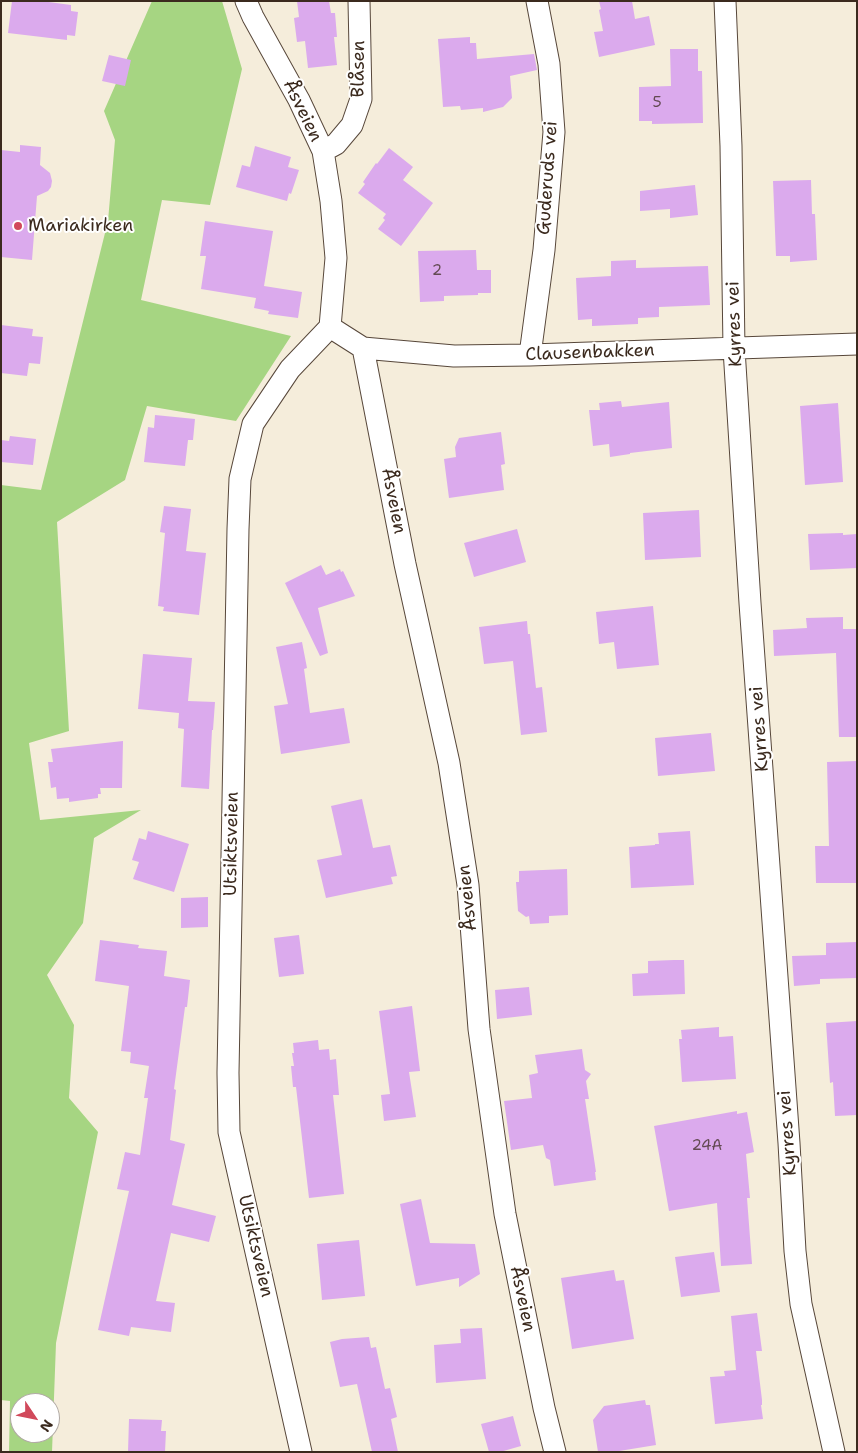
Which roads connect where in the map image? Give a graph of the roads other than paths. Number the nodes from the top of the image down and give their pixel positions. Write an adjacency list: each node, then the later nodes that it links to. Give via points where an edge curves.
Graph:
1 (246, 1): 5 (street, Åsveien)
2 (359, 1): 5 (street, Blåsen, via 361,99 352,126 336,144)
3 (537, 1): 10 (street, Guderuds vei, via 550,64 554,132 544,250)
4 (725, 1): 9 (street, Kyrres vei)
5 (323, 152): 6 (street, Åsveien, via 336,258)
6 (330, 327): 8 (street, Clausenbakken); 11 (street, Utsiktsveien, via 290,369 253,424 240,479 238,538 229,1132)
7 (857, 344): 9 (street, Clausenbakken)
8 (363, 348): 10 (street, Clausenbakken, via 454,356); 12 (street, Åsveien, via 405,564 449,763 468,885 479,1029 505,1214)
9 (734, 349): 10 (street, Clausenbakken); 13 (street, Kyrres vei, via 795,1251 801,1304)
10 (530, 356)
11 (301, 1452)
12 (555, 1452)
13 (834, 1452)

